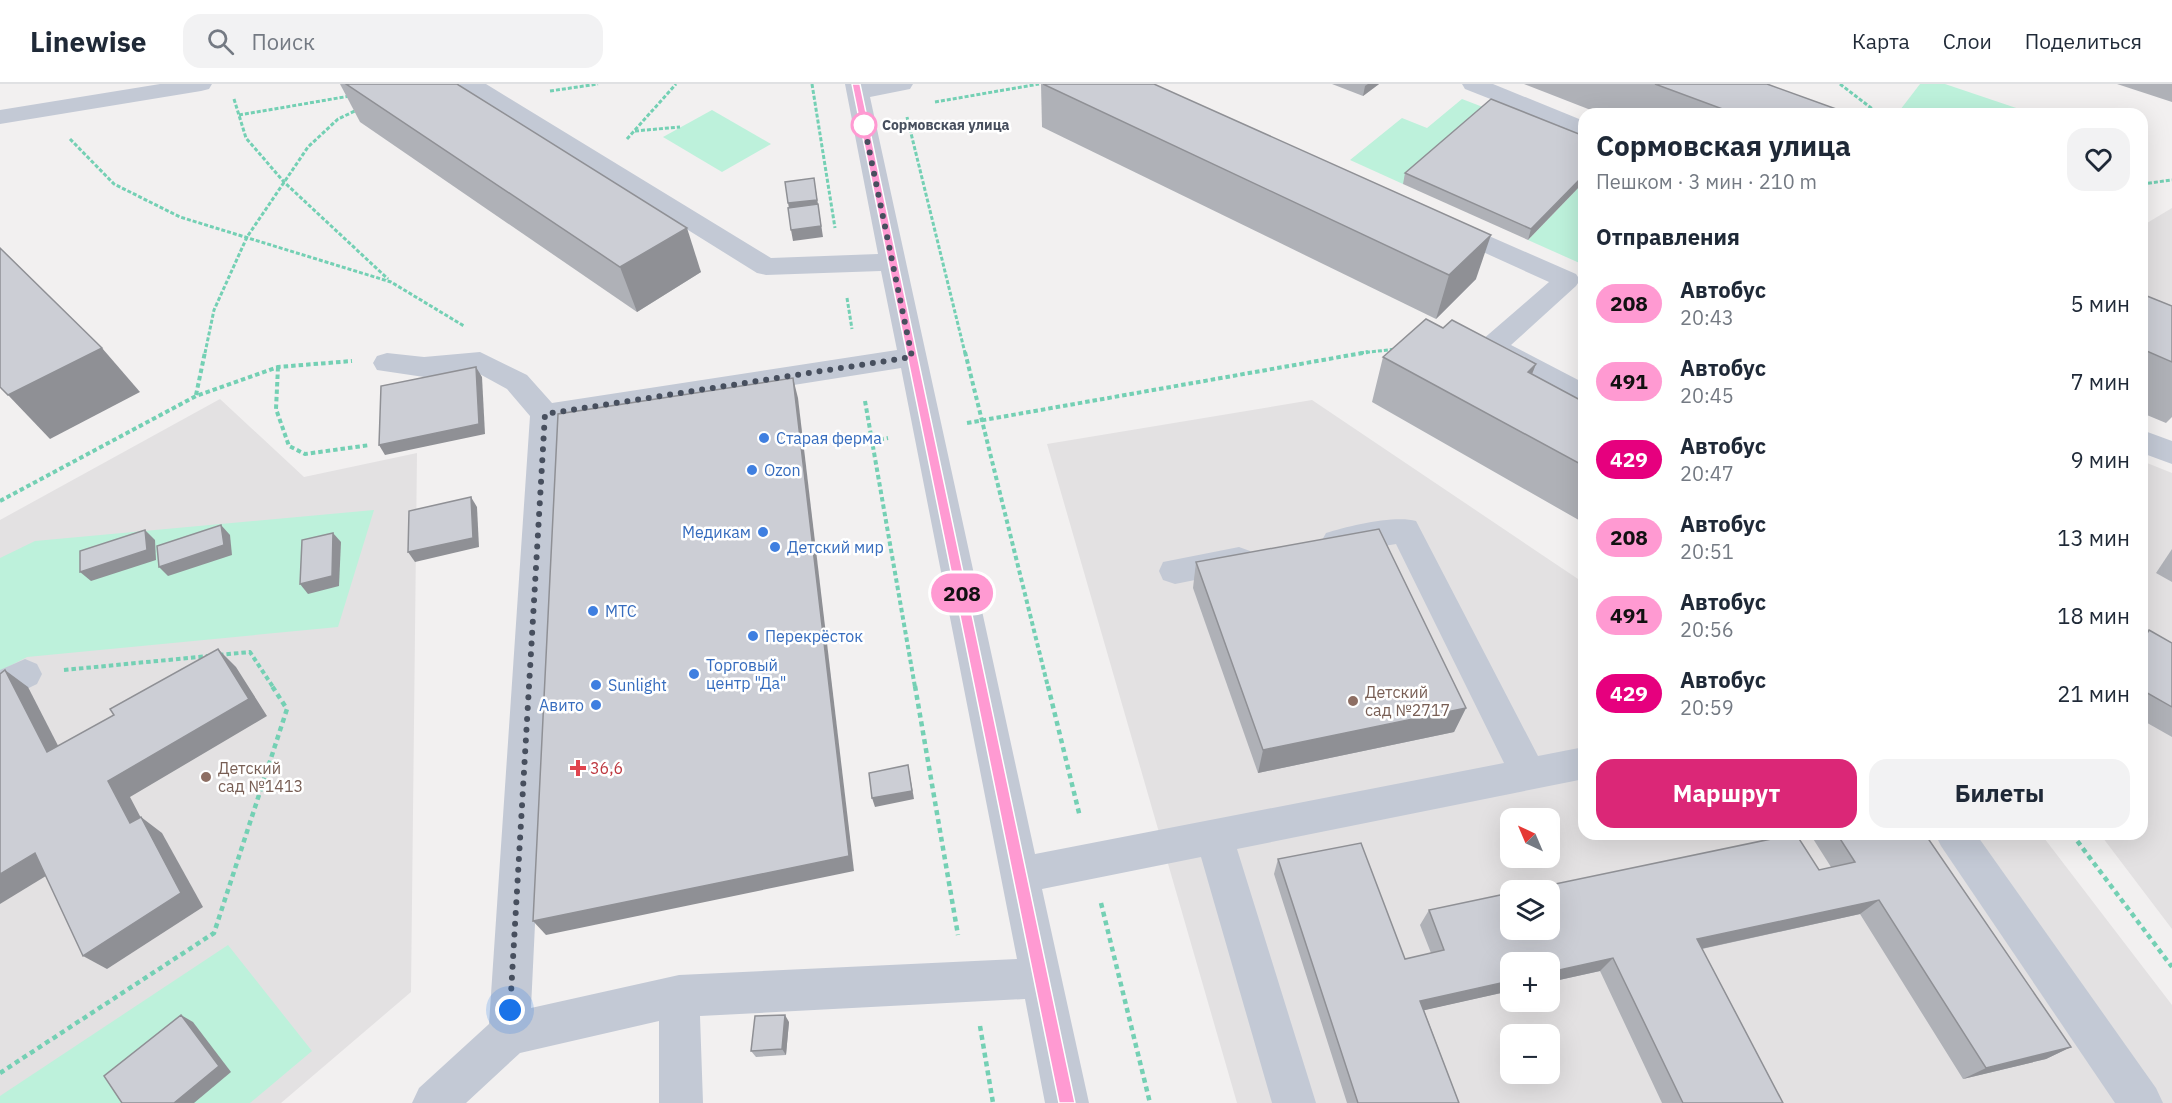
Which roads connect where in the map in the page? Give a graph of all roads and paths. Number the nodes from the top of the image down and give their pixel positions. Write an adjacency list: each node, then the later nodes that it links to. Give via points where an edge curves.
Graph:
1 (201, 84): 15 (street)
2 (470, 84): 21 (street)
3 (676, 84): 20 (path)
4 (812, 84): 28 (path)
5 (901, 84): 9 (street); 12 (path)
6 (1039, 84): 12 (path)
7 (1473, 84): 19 (street)
8 (1840, 84): 13 (path)
9 (857, 88): 27 (street)
10 (355, 95): 16 (path)
11 (233, 96): 16 (path)
12 (904, 108): 40 (path)
13 (1871, 108)
14 (360, 109): 23 (path, via 338,119 308,147)
15 (42, 110): 17 (street); 26 (path, via 114,184 180,217)
16 (239, 115): 23 (path, via 246,138)
17 (0, 117)
18 (680, 127): 20 (path)
19 (1578, 127)
20 (634, 132): 21 (path)
21 (603, 166): 28 (street, via 766,267)
22 (2172, 180): 24 (path)
23 (284, 182): 26 (path); 30 (path)
24 (2148, 183)
25 (1426, 216): 29 (street)
26 (247, 237): 30 (path); 38 (path, via 214,310)
27 (893, 262): 28 (street); 33 (street)
28 (841, 264): 35 (path)
29 (1575, 281): 37 (street, via 1492,347)
30 (391, 282): 31 (path)
31 (470, 331)
32 (1405, 349): 40 (path, via 1383,349)
33 (912, 357): 35 (street); 56 (street)
34 (387, 363): 36 (path, via 352,361); 39 (street, via 424,367 480,362 517,382)
35 (858, 366): 39 (street); 59 (path)
36 (278, 367): 38 (path); 43 (path, via 276,409 289,446 305,454)
37 (1578, 392)
38 (196, 396): 45 (path)
39 (545, 414): 61 (street)
40 (982, 420): 41 (path); 55 (path)
41 (960, 424)
42 (2148, 443): 44 (street)
43 (370, 445)
44 (2172, 453)
45 (0, 501)
46 (1313, 546): 51 (street, via 1405,530)
47 (1267, 555): 48 (street)
48 (1175, 571)
49 (13, 680): 62 (path, via 250,652 287,709 214,933)
50 (1578, 764): 51 (street)
51 (1528, 774): 52 (street)
52 (1214, 836): 55 (street); 69 (street)
53 (1958, 840): 63 (street)
54 (2077, 840): 57 (path)
55 (1090, 860): 56 (street); 68 (path)
56 (1020, 875): 58 (street)
57 (2172, 967)
58 (1041, 978): 59 (street); 67 (street)
59 (966, 982): 60 (street); 66 (path, via 978,1014)
60 (679, 996): 61 (street); 65 (street)
61 (509, 1034): 64 (street)
62 (0, 1073)
63 (2135, 1102)
64 (434, 1103)
65 (681, 1103)
66 (993, 1103)
67 (1067, 1103)
68 (1150, 1103)
69 (1294, 1103)

